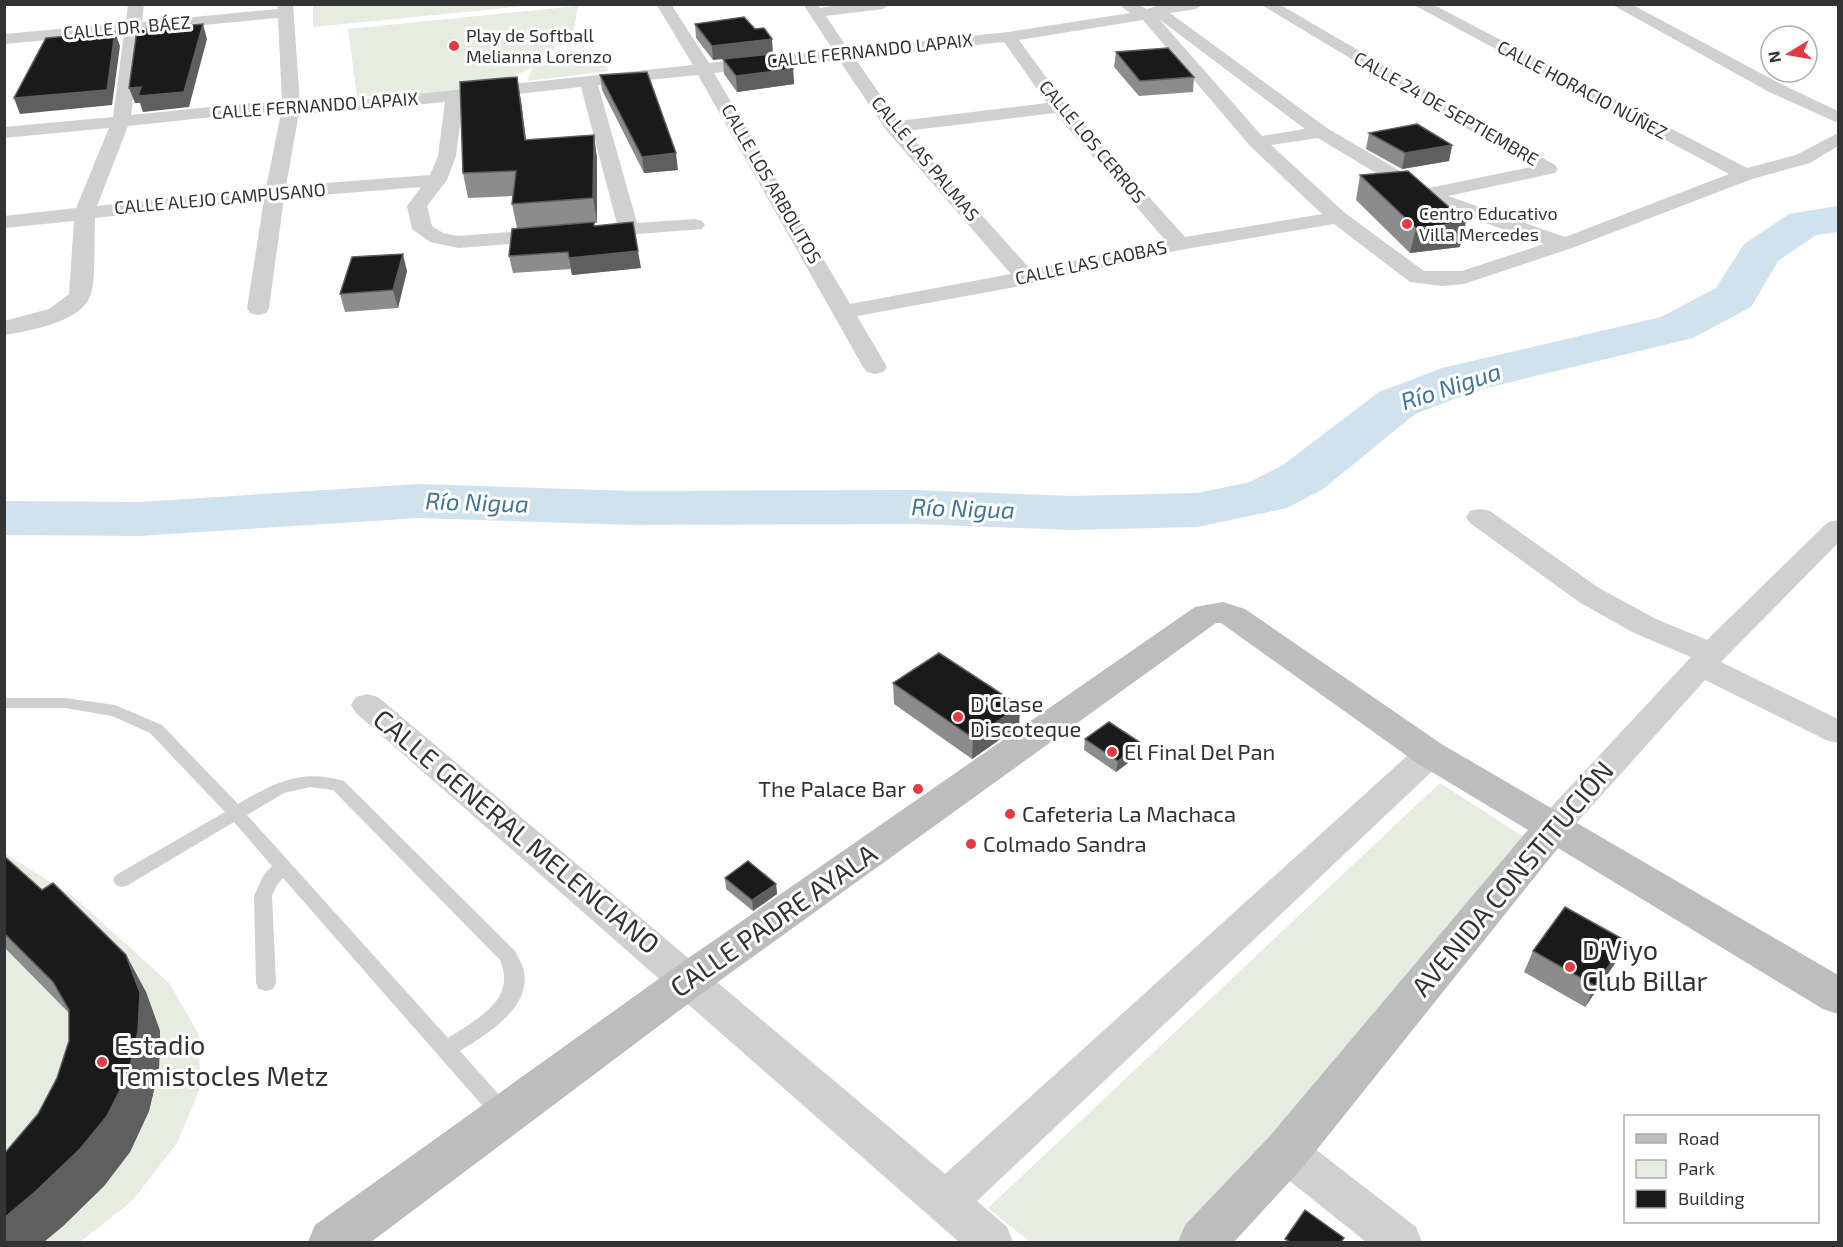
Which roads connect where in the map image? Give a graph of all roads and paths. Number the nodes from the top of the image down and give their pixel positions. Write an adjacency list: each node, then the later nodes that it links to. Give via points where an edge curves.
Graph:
1 (136, 4): 12 (street)
2 (663, 4): 16 (street, CALLE LOS ARBOLITOS)
3 (883, 4): 10 (street)
4 (1125, 4): 11 (street)
5 (1196, 4): 11 (street, CALLE FERNANDO LAPAIX)
6 (1267, 4): 31 (street, CALLE 24 DE SEPTIEMBRE, via 1548,169)
7 (1419, 4): 28 (street, CALLE HORACIO NÚÑEZ)
8 (1618, 4): 21 (street)
9 (285, 9): 12 (street, CALLE DR. BÁEZ); 20 (street)
10 (813, 9): 15 (street, CALLE LAS PALMAS)
11 (1151, 10): 13 (street, CALLE FERNANDO LAPAIX); 24 (street); 27 (street)
12 (133, 27): 14 (street, CALLE DR. BÁEZ); 22 (street)
13 (1008, 37): 15 (street, CALLE FERNANDO LAPAIX); 19 (street, CALLE LOS CERROS)
14 (4, 39)
15 (843, 54): 16 (street, CALLE FERNANDO LAPAIX); 23 (street, CALLE LAS PALMAS)
16 (703, 68): 17 (street, CALLE FERNANDO LAPAIX); 41 (street, CALLE LOS ARBOLITOS)
17 (588, 80): 18 (street, CALLE FERNANDO LAPAIX); 36 (street)
18 (455, 96): 20 (street, CALLE FERNANDO LAPAIX, via 334,108); 29 (street, via 447,156)
19 (1059, 106): 23 (street); 37 (street, CALLE LOS CERROS)
20 (291, 107): 22 (street, CALLE FERNANDO LAPAIX); 30 (street)
21 (1839, 118)
22 (121, 121): 25 (street, CALLE FERNANDO LAPAIX); 32 (street)
23 (893, 127): 39 (street, CALLE LAS PALMAS)
24 (1321, 132): 27 (street); 31 (street)
25 (4, 133)
26 (1839, 139): 28 (street, via 1803,159)
27 (1257, 142): 33 (street)
28 (1745, 175): 38 (street)
29 (437, 180): 30 (street, CALLE ALEJO CAMPUSANO); 36 (street, via 417,206 422,229 436,238 458,242)
30 (275, 193): 32 (street, CALLE ALEJO CAMPUSANO); 40 (street)
31 (1426, 195): 38 (street)
32 (85, 212): 34 (street, CALLE ALEJO CAMPUSANO); 42 (street, via 80,295 74,304 56,314)
33 (1338, 217): 37 (street, CALLE LAS CAOBAS); 38 (street, via 1418,277 1464,277)
34 (4, 222)
35 (695, 225): 36 (street)
36 (628, 228)
37 (1180, 244): 39 (street, CALLE LAS CAOBAS)
38 (1565, 244)
39 (1026, 278): 41 (street, CALLE LAS CAOBAS)
40 (258, 308)
41 (845, 312): 43 (street, CALLE LOS ARBOLITOS)
42 (4, 328)
43 (875, 367)
44 (1480, 518): 46 (street, via 1589,595)
45 (1839, 528): 46 (street, AVENIDA CONSTITUCIÓN)
46 (1706, 659): 49 (street); 52 (street, AVENIDA CONSTITUCIÓN)
47 (4, 703): 51 (lane, via 65,703 115,711 156,729)
48 (367, 705): 55 (street, CALLE GENERAL MELENCIANO)
49 (1839, 732)
50 (1430, 754): 52 (main road); 55 (main road, CALLE PADRE AYALA, via 1233,616 1223,612 1208,614); 61 (street)
51 (236, 813): 53 (lane); 54 (lane); 58 (lane, via 294,783 338,785 508,956 515,966 516,980 505,1006)
52 (1552, 828): 57 (main road); 60 (main road, AVENIDA CONSTITUCIÓN)
53 (283, 866): 56 (lane, via 269,881 264,896); 58 (lane)
54 (122, 879)
55 (689, 980): 59 (main road, CALLE PADRE AYALA); 61 (street, CALLE GENERAL MELENCIANO)
56 (266, 983)
57 (1839, 996)
58 (445, 1050): 59 (lane)
59 (504, 1116): 62 (main road, CALLE PADRE AYALA)
60 (1286, 1152): 64 (main road, AVENIDA CONSTITUCIÓN); 65 (street)
61 (944, 1203): 63 (street, CALLE GENERAL MELENCIANO)
62 (332, 1242)
63 (991, 1242)
64 (1202, 1242)
65 (1400, 1242)

